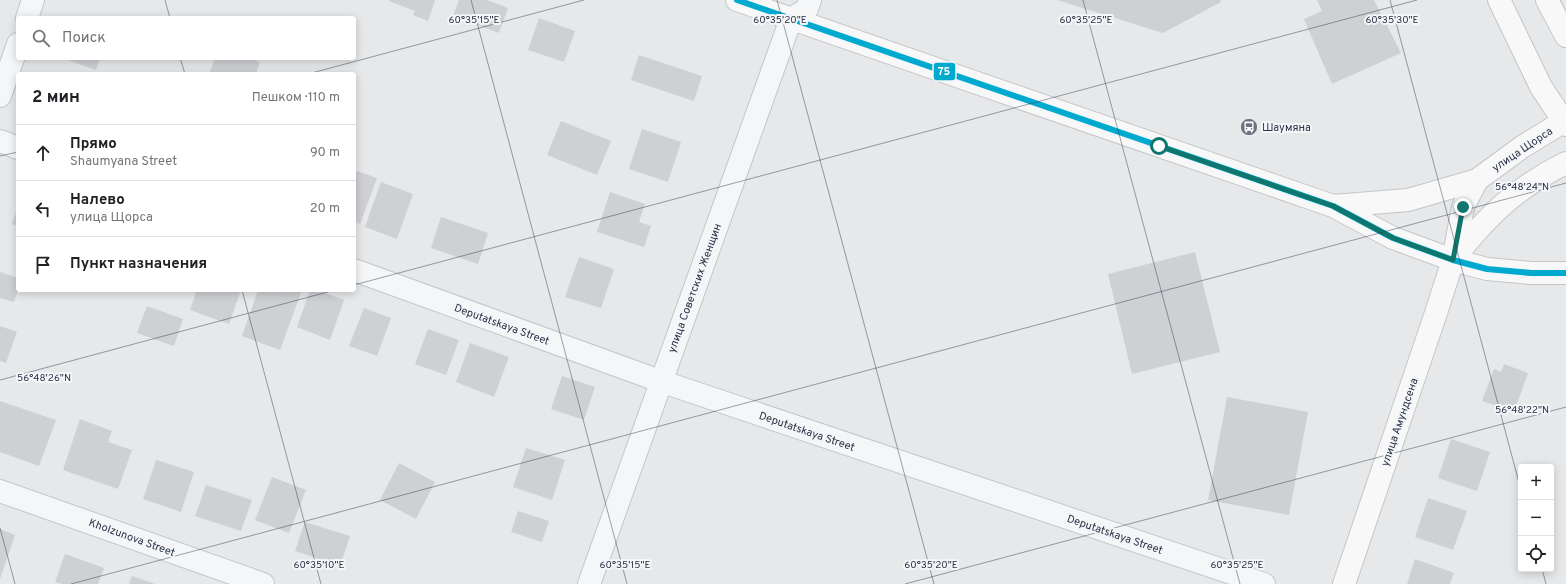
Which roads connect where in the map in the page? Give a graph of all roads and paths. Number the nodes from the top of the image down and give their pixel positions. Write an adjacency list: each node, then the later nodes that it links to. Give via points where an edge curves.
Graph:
1 (33, 0): 6 (street)
2 (737, 0): 7 (main road)
3 (810, 0): 7 (street, via 807,8)
4 (1499, 0): 11 (main road, via 1541,88)
5 (1555, 7): 8 (main road)
6 (28, 16)
7 (791, 19): 16 (main road); 20 (street, улица Советских Женщин)
8 (1566, 36)
9 (16, 50): 10 (street)
10 (0, 96)
11 (1565, 122): 15 (main road, улица Щорса, via 1522,147)
12 (0, 141): 13 (street)
13 (16, 147)
14 (1566, 162): 17 (main road, via 1542,174 1495,210)
15 (1477, 180): 16 (main road, via 1408,200); 17 (main road, улица Щорса, via 1463,207)
16 (1333, 206): 17 (main road, via 1393,238)
17 (1453, 260): 19 (main road, via 1487,269 1531,273); 25 (main road, улица Амундсена)
18 (356, 271): 20 (street, Deputatskaya Street)
19 (1566, 272)
20 (660, 381): 23 (street, улица Советских Женщин); 24 (street, Deputatskaya Street)
21 (0, 491): 22 (street, Kholzunova Street)
22 (263, 584)
23 (589, 584)
24 (1264, 584)
25 (1344, 584)

